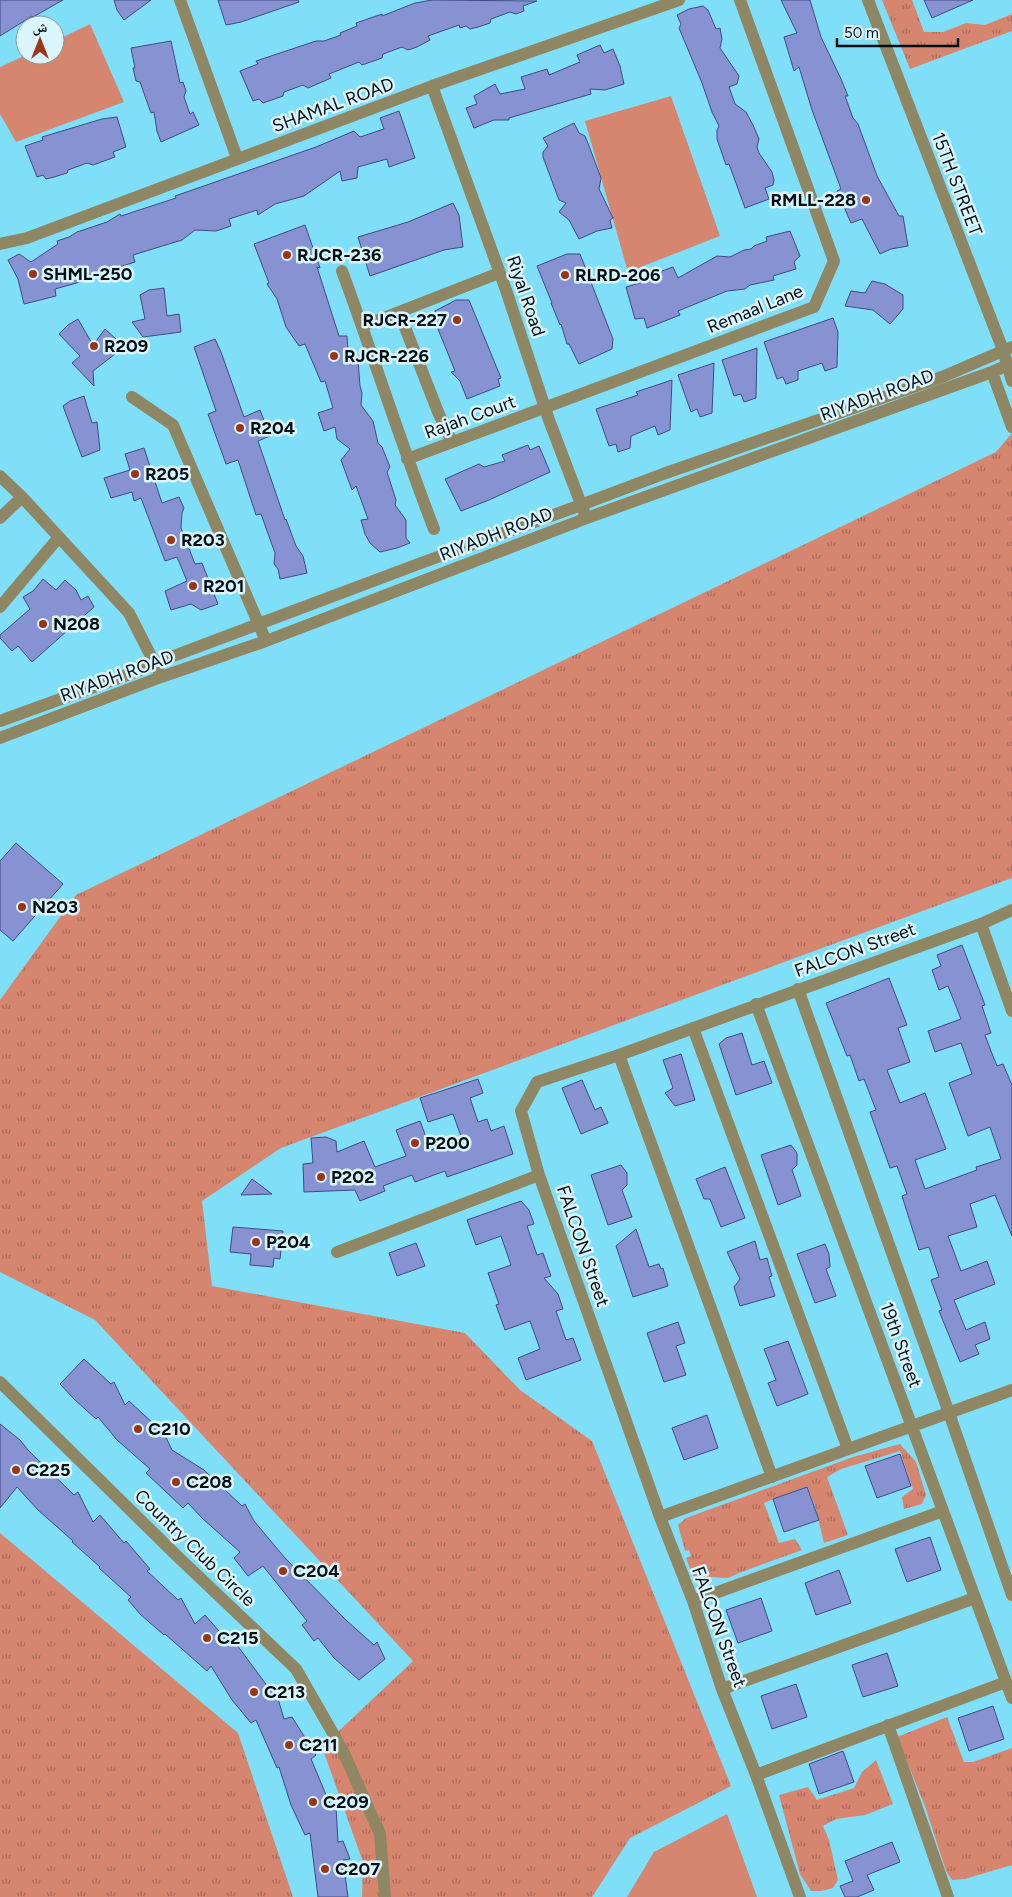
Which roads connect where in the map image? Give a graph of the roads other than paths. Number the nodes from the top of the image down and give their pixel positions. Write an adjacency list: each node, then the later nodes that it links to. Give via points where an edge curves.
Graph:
1 (180, 0): 6 (street)
2 (679, 0): 5 (street, SHAMAL ROAD)
3 (740, 0): 17 (street, Remaal Lane, via 834,261 814,307)
4 (868, 0): 12 (street, 15TH STREET)
5 (432, 86): 6 (street, SHAMAL ROAD); 9 (street, Riyal Road)
6 (238, 158): 7 (street, SHAMAL ROAD, via 27,238)
7 (0, 244)
8 (342, 271): 11 (street, Rajah Court)
9 (500, 272): 10 (street); 17 (street, Riyal Road)
10 (399, 312): 11 (street); 19 (street)
11 (363, 326): 20 (street, Rajah Court)
12 (1007, 349): 13 (street, 15TH STREET); 23 (street, RIYADH ROAD, via 942,377)
13 (1009, 364): 14 (street, RIYADH ROAD); 15 (street, 15TH STREET)
14 (992, 372): 18 (street); 25 (street, RIYADH ROAD)
15 (1012, 381)
16 (132, 397): 29 (street, via 173,425)
17 (545, 407): 19 (street, Rajah Court); 23 (street, Riyal Road)
18 (1012, 427)
19 (452, 442): 20 (street, Rajah Court)
20 (407, 459): 26 (street, Rajah Court)
21 (0, 476): 22 (street)
22 (22, 497): 24 (street); 27 (street)
23 (581, 505): 25 (street, Riyal Road); 29 (street, RIYADH ROAD)
24 (0, 518)
25 (587, 518): 30 (street, RIYADH ROAD)
26 (434, 529)
27 (59, 537): 28 (street); 31 (street, via 128,613)
28 (0, 607)
29 (258, 624): 30 (street); 31 (street, RIYADH ROAD)
30 (266, 641): 32 (street, RIYADH ROAD)
31 (155, 663): 32 (street); 33 (street, RIYADH ROAD)
32 (161, 677): 34 (street, RIYADH ROAD)
33 (0, 722)
34 (0, 738)
35 (1012, 910): 36 (street, FALCON Street)
36 (981, 924): 37 (street, FALCON Street); 39 (street)
37 (798, 989): 38 (street, FALCON Street); 46 (street, 19th Street)
38 (756, 1004): 40 (street, FALCON Street); 47 (street, 19th Street)
39 (1012, 1011)
40 (693, 1028): 41 (street, FALCON Street); 48 (street)
41 (619, 1055): 42 (street, FALCON Street, via 536,1082 521,1111); 49 (street)
42 (539, 1175): 43 (street); 51 (street, FALCON Street)
43 (337, 1252)
44 (0, 1382): 60 (street, Country Club Circle, via 296,1669 342,1749 380,1834)
45 (1012, 1390): 46 (street)
46 (949, 1412): 47 (street); 52 (street, 19th Street)
47 (912, 1426): 48 (street); 50 (street, 19th Street)
48 (848, 1449): 49 (street)
49 (772, 1477): 51 (street)
50 (943, 1511): 53 (street, 19th Street); 54 (street)
51 (660, 1517): 54 (street, FALCON Street)
52 (1012, 1595)
53 (975, 1598): 55 (street, 19th Street); 56 (street)
54 (693, 1601): 56 (street, FALCON Street)
55 (1006, 1682): 57 (street, 19th Street); 58 (street)
56 (722, 1689): 59 (street, FALCON Street)
57 (1012, 1698)
58 (888, 1726): 59 (street); 62 (street)
59 (756, 1774): 61 (street, FALCON Street)
60 (385, 1897)
61 (800, 1897)
62 (948, 1897)

